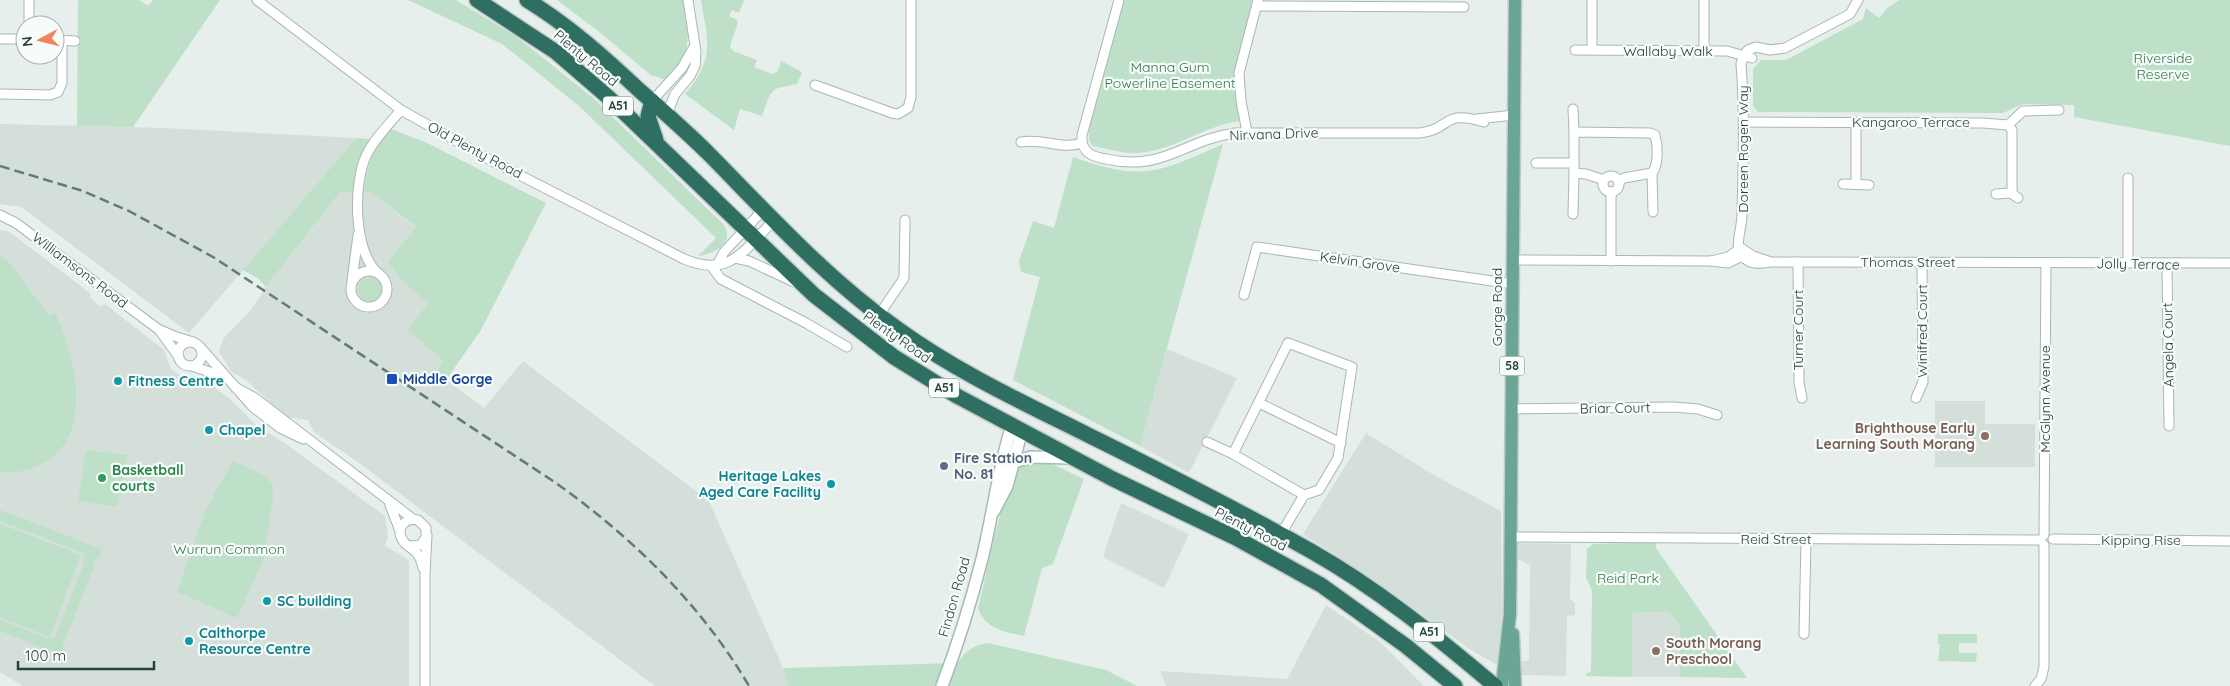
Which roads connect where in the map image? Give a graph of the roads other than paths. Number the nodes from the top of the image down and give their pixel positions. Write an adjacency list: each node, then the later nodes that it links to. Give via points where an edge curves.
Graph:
1 (29, 0): 14 (street)
2 (257, 0): 29 (street, Old Plenty Road)
3 (477, 0): 40 (highway, Plenty Road / A51, via 556,52)
4 (527, 0): 27 (highway, Plenty Road / A51, via 598,51)
5 (688, 0): 19 (street)
6 (911, 0): 25 (street, via 911,97 908,108 898,114 892,113)
7 (1119, 0): 39 (street)
8 (1515, 0): 32 (main road, Gorge Road / 58)
9 (1592, 0): 21 (street)
10 (1704, 0): 22 (street)
11 (1858, 0): 23 (street, via 1847,16 1784,49 1754,48 1747,51)
12 (1257, 3): 13 (street); 36 (street, via 1239,73)
13 (1464, 7)
14 (29, 15)
15 (0, 39): 16 (street)
16 (15, 39)
17 (65, 40): 18 (street)
18 (75, 41)
19 (695, 44): 27 (street, via 682,68); 31 (street, via 695,66 675,94)
20 (1575, 50): 21 (street, Wallaby Walk)
21 (1592, 50): 22 (street, Wallaby Walk)
22 (1704, 51): 23 (street, Wallaby Walk, via 1729,51)
23 (1747, 57): 33 (street, Doreen Rogen Way, via 1741,65)
24 (61, 65): 26 (street, via 62,83 58,92 50,95)
25 (815, 85)
26 (0, 94)
27 (652, 101): 31 (highway, Plenty Road / A51); 40 (highway, via 648,116)
28 (1573, 109): 37 (street)
29 (401, 110): 58 (street, via 375,141 363,163); 70 (street, Old Plenty Road, via 494,162 684,259)
30 (2059, 110): 35 (street, via 2024,110)
31 (667, 114): 56 (highway, Plenty Road / A51)
32 (1514, 115): 36 (street, Nirvana Drive, via 1480,120 1456,117 1420,133); 62 (main road, Gorge Road / 58)
33 (1744, 122): 34 (street, Kangaroo Terrace); 60 (street, Doreen Rogen Way)
34 (1856, 122): 35 (street, Kangaroo Terrace); 49 (street)
35 (2008, 125): 52 (street, via 2012,130 2015,196)
36 (1246, 132): 39 (street, Nirvana Drive, via 1220,136 1171,156 1144,162 1096,157 1086,152)
37 (1574, 132): 42 (street); 44 (street, via 1654,135 1657,163)
38 (1021, 142): 39 (street, via 1040,140 1067,147)
39 (1082, 143)
40 (658, 144): 59 (highway, Plenty Road / A51)
41 (1536, 163): 42 (street)
42 (1574, 163): 43 (street)
43 (1574, 173): 46 (street); 54 (street)
44 (1652, 173): 47 (street); 53 (street)
45 (2128, 178): 67 (street)
46 (1604, 180): 47 (street, via 1611,176); 51 (street, via 1603,187)
47 (1618, 182): 51 (street, via 1618,188)
48 (1843, 184): 49 (street)
49 (1856, 184): 50 (street)
50 (1869, 185)
51 (1611, 192): 63 (street)
52 (1996, 194)
53 (1652, 212)
54 (1573, 214)
55 (0, 215): 77 (street, Williamsons Road, via 16,222)
56 (767, 216): 59 (street); 59 (street); 76 (highway, Plenty Road / A51)
57 (905, 220): 76 (street, via 904,278)
58 (359, 230): 71 (street, via 366,259); 73 (street)
59 (750, 234): 61 (street); 70 (street, via 722,254); 74 (highway, Plenty Road / A51)
60 (1741, 251): 63 (street, via 1711,261); 64 (street, Thomas Street, via 1752,263)
61 (735, 258): 70 (street); 74 (street, via 757,264)
62 (1513, 260): 63 (street); 72 (main road, Gorge Road / 58)
63 (1611, 261)
64 (1798, 262): 65 (street, Thomas Street); 84 (street, Turner Court, via 1798,382)
65 (1922, 262): 66 (street, Thomas Street); 85 (street, Winifred Court, via 1923,382)
66 (2046, 263): 67 (street, Jolly Terrace); 107 (street, McGlynn Avenue)
67 (2128, 263): 69 (street, Jolly Terrace)
68 (2230, 263): 69 (street, Jolly Terrace)
69 (2167, 264): 90 (street, Angela Court)
70 (715, 266): 79 (street, Old Plenty Road, via 720,279)
71 (379, 274): 73 (street, via 362,272); 73 (street, via 388,290 384,300 376,306 366,307 358,303 352,295)
72 (1513, 284): 75 (street, Kelvin Grove, via 1257,247); 88 (main road, Gorge Road / 58)
73 (351, 286)
74 (806, 288): 91 (highway, Plenty Road / A51, via 894,357 957,396)
75 (1244, 295)
76 (879, 315): 87 (highway, Plenty Road / A51, via 929,351)
77 (158, 328): 78 (street, Williamsons Road); 80 (street, Williamsons Road)
78 (196, 344): 80 (street, via 188,342 181,346); 81 (street, via 202,353 201,359); 82 (street)
79 (847, 347)
80 (179, 357): 81 (street, via 183,363)
81 (192, 366): 82 (street)
82 (225, 377): 83 (street)
83 (238, 389): 94 (street, via 260,402); 94 (street, via 268,420)
84 (1802, 398)
85 (1916, 398)
86 (1259, 402): 93 (street); 93 (street, via 1288,343 1352,367); 95 (street)
87 (1025, 405): 91 (highway, Findon Road); 103 (highway, Plenty Road / A51)
88 (1512, 409): 89 (street, Briar Court, via 1674,407); 105 (main road, Gorge Road / 58)
89 (1717, 415)
90 (2169, 426)
91 (1017, 427): 96 (highway, Plenty Road / A51); 97 (street, Findon Road); 100 (street, Findon Road, via 996,480)
92 (1208, 442): 95 (street)
93 (1341, 443): 98 (street, via 1338,458 1319,490)
94 (312, 444): 99 (street)
95 (1233, 454): 98 (street)
96 (1076, 458): 97 (street, via 1032,457); 115 (highway, Plenty Road / A51, via 1321,584)
97 (1014, 462): 100 (street, Findon Road, via 1005,492)
98 (1304, 494): 103 (street)
99 (384, 497): 101 (street); 102 (street, via 396,516)
100 (992, 514): 114 (street, Findon Road, via 963,629)
101 (413, 519): 102 (street, via 404,523); 104 (street, via 424,524)
102 (400, 531): 109 (street, via 401,539)
103 (1281, 534): 116 (highway, Plenty Road / A51, via 1362,582)
104 (427, 535): 109 (street, via 421,545); 110 (street)
105 (1511, 537): 106 (street, Reid Street); 111 (main road, Gorge Road / 58)
106 (1806, 539): 107 (street, Reid Street); 112 (street)
107 (2046, 540): 108 (street, Kipping Rise); 119 (street, McGlynn Avenue, via 2044,667)
108 (2230, 541)
109 (410, 546): 110 (street, via 419,556)
110 (424, 575): 113 (street)
111 (1510, 614): 117 (main road, Gorge Road / 58); 118 (main road, Gorge Road / 58)
112 (1804, 634)
113 (425, 686)
114 (942, 686)
115 (1455, 686)
116 (1495, 686)
117 (1502, 686)
118 (1515, 686)
119 (2035, 686)

